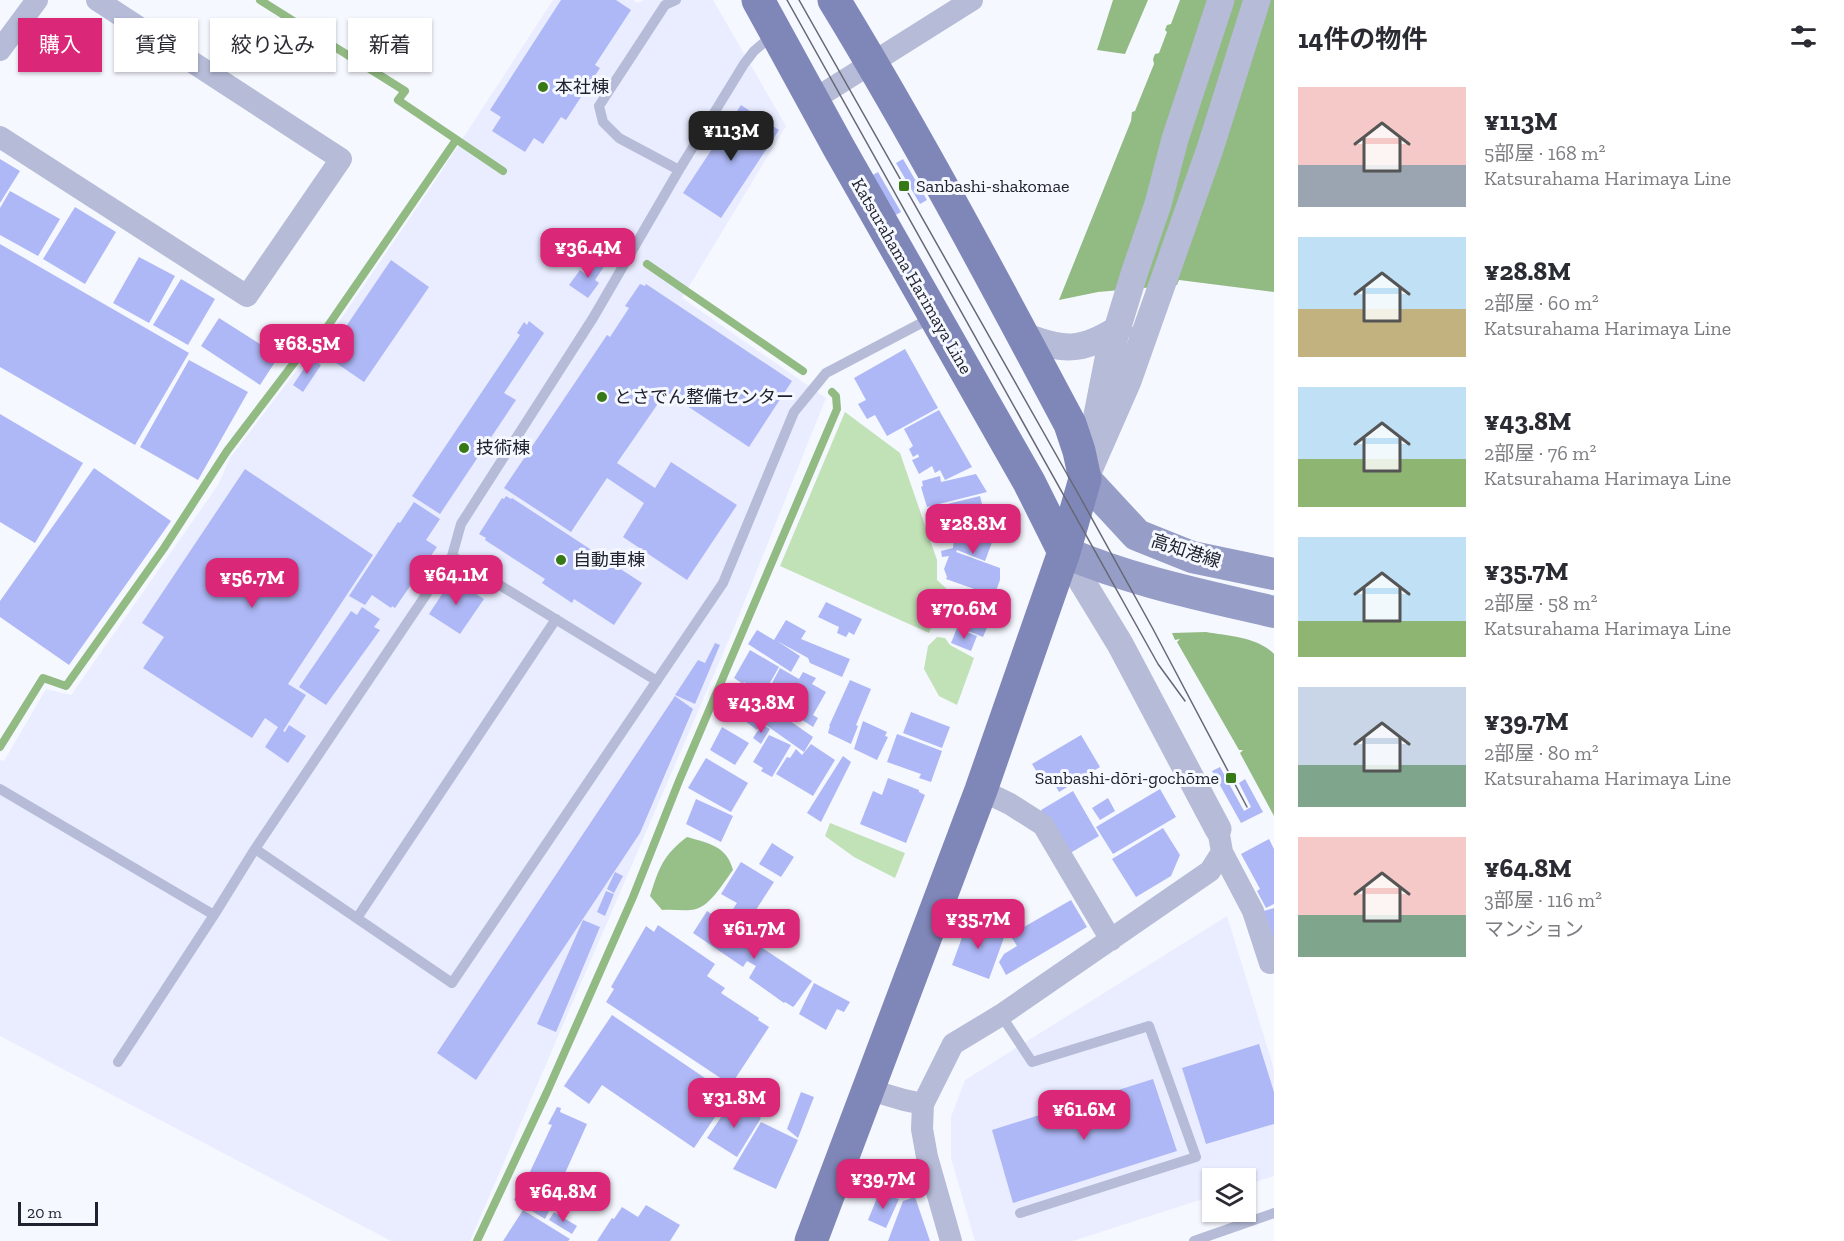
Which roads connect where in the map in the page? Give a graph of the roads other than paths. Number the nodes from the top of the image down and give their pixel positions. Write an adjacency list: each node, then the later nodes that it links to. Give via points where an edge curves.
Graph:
1 (38, 0): 10 (street)
2 (97, 0): 13 (street, via 341,159 247,296)
3 (676, 0): 14 (lane, via 665,5 599,106 603,122 619,138)
4 (758, 0): 9 (main road, Katsurahama Harimaya Line)
5 (834, 0): 11 (main road)
6 (972, 0): 11 (street)
7 (1221, 0): 16 (street)
8 (1257, 0): 18 (street, via 1210,149 1128,381)
9 (776, 33): 12 (main road, Katsurahama Harimaya Line); 14 (lane, via 744,64)
10 (0, 50)
11 (873, 64): 12 (street); 17 (main road)
12 (813, 100): 15 (main road, Katsurahama Harimaya Line)
13 (0, 137)
14 (679, 170): 20 (lane, via 593,318 461,524)
15 (935, 316): 19 (main road, Katsurahama Harimaya Line); 24 (lane, via 826,373 794,412 723,584)
16 (1119, 328): 17 (street, via 1077,347 1061,348); 18 (street, via 1108,359)
17 (1022, 335): 18 (main road, via 1070,424)
18 (1085, 479): 19 (main road); 21 (main road, 高知港線, via 1137,535 1192,557)
19 (1064, 552): 22 (main road, 高知港線, via 1106,570); 26 (main road); 27 (street, via 1120,644)
20 (452, 556): 23 (lane); 28 (lane)
21 (1274, 574)
22 (1274, 612)
23 (556, 619): 24 (lane); 30 (lane)
24 (657, 681): 30 (lane, via 452,982)
25 (0, 789): 29 (lane)
26 (981, 790): 31 (street, via 1043,825); 35 (main road)
27 (1220, 841): 31 (street, via 1210,871); 32 (street, via 1253,911)
28 (255, 849): 29 (lane); 30 (lane)
29 (214, 915): 34 (lane)
30 (357, 918)
31 (1111, 940): 33 (street)
32 (1270, 963)
33 (1001, 1016): 36 (street, via 953,1044); 37 (lane, via 1032,1062 1149,1026 1196,1157)
34 (118, 1062)
35 (870, 1090): 36 (street); 39 (main road)
36 (923, 1104): 40 (street, via 927,1157)
37 (1020, 1213)
38 (1274, 1213): 41 (lane)
39 (812, 1241)
40 (951, 1241)
41 (1194, 1241)

